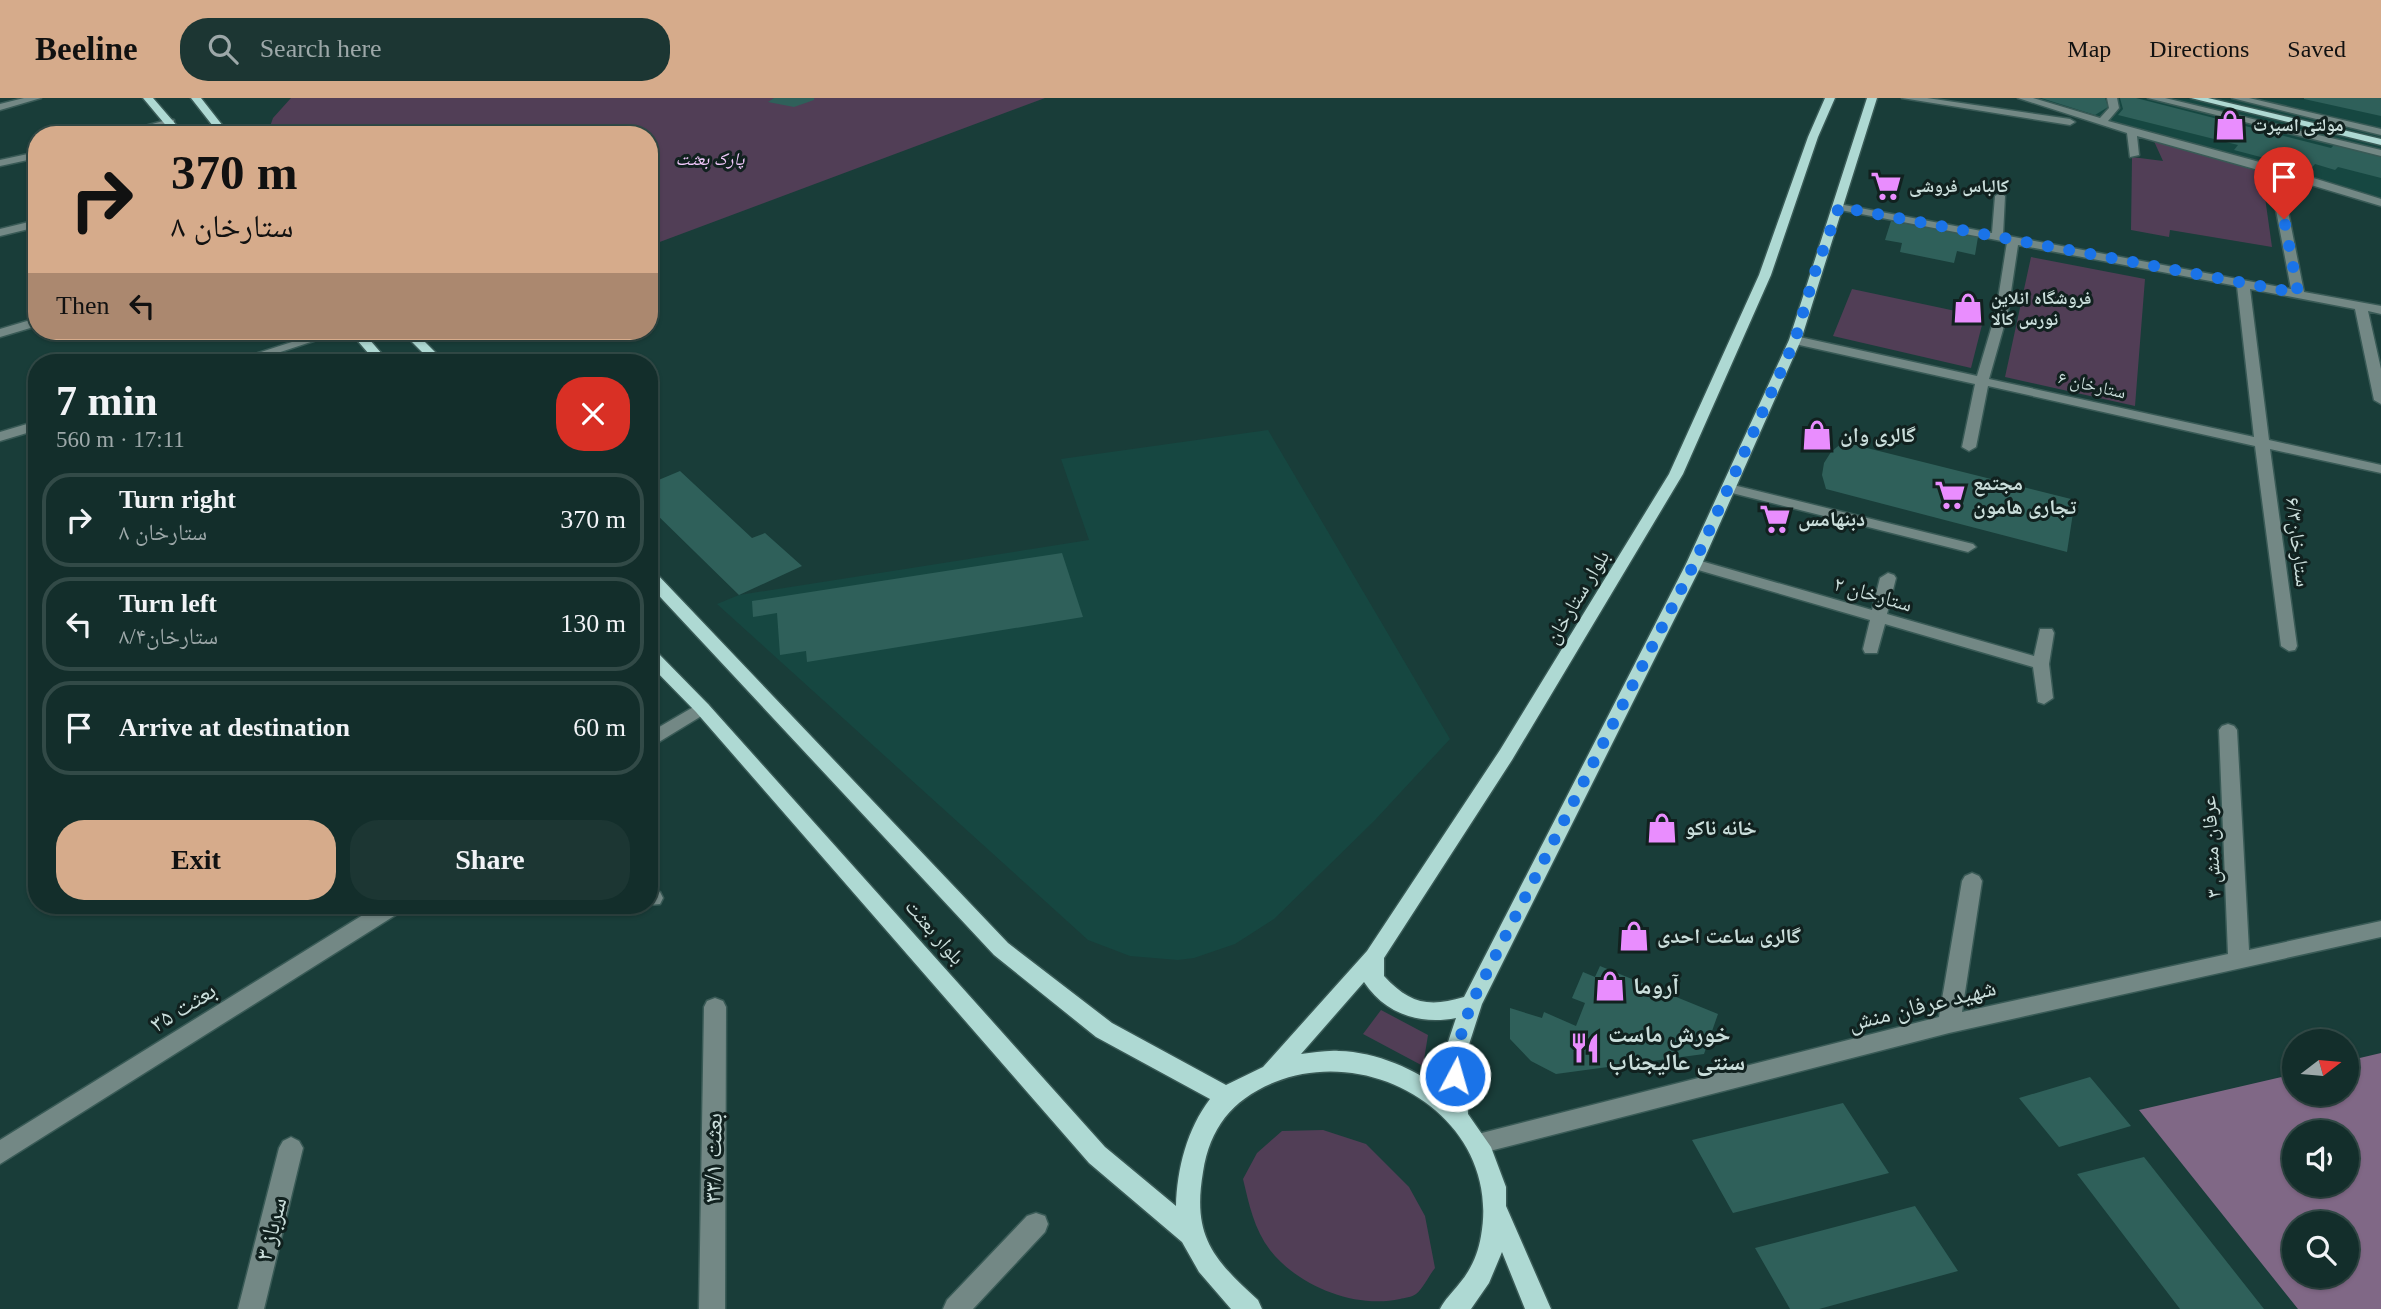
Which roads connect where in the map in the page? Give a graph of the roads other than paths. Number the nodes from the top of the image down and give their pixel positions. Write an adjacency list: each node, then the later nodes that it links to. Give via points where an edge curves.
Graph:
1 (36, 98): 12 (street)
2 (148, 98): 13 (main road)
3 (196, 98): 18 (main road)
4 (1830, 98): 72 (main road, بلوار ستارخان, via 1765,275 1676,474 1506,755)
5 (1872, 98): 29 (main road)
6 (1907, 98): 14 (street)
7 (2023, 98): 15 (street)
8 (2112, 98): 15 (street, via 2114,108)
9 (2153, 98): 22 (street)
10 (2196, 98): 21 (main road)
11 (2237, 98): 20 (street)
12 (0, 107)
13 (170, 122): 16 (street); 17 (main road)
14 (2078, 123)
15 (2101, 123): 19 (street)
16 (154, 126)
17 (173, 126)
18 (218, 126)
19 (2133, 131): 23 (street); 26 (street)
20 (2381, 132)
21 (2381, 142)
22 (2381, 153)
23 (2134, 155)
24 (28, 157): 25 (street)
25 (0, 163)
26 (2274, 169): 28 (street); 35 (street)
27 (2000, 196): 32 (street)
28 (2381, 203)
29 (1839, 207): 32 (street); 43 (main road)
30 (28, 225): 31 (street)
31 (0, 233)
32 (1997, 237): 33 (street)
33 (2013, 241): 34 (street); 47 (street, via 2002,312)
34 (2243, 284): 35 (street); 51 (street, ستارخان۶/۳)
35 (2298, 293): 36 (street)
36 (2361, 306): 37 (street); 48 (street)
37 (2381, 310)
38 (28, 325): 39 (street)
39 (0, 333)
40 (309, 340): 44 (street)
41 (363, 340): 45 (main road)
42 (416, 340): 46 (main road)
43 (1795, 340): 47 (street, ستارخان ۶); 54 (main road)
44 (263, 354)
45 (376, 354)
46 (431, 354)
47 (1982, 380): 51 (street, ستارخان ۶); 52 (street)
48 (2380, 396)
49 (28, 428): 50 (street)
50 (0, 437)
51 (2264, 443): 53 (street, ستارخان ۶); 61 (street, ستارخان۶/۳)
52 (1969, 447)
53 (2381, 469)
54 (1729, 488): 55 (street); 56 (main road)
55 (1968, 547)
56 (1694, 564): 59 (street, ۲ ستارخان); 74 (main road)
57 (1888, 578): 59 (street)
58 (658, 585): 78 (main road, بلوار بعثت, via 1001,949 1104,1030)
59 (1878, 617): 62 (street); 64 (street, ۲ ستارخان)
60 (2046, 633): 64 (street)
61 (2289, 646)
62 (1871, 649)
63 (658, 663): 66 (main road, بلوار بعثت)
64 (2041, 664): 65 (street)
65 (2044, 698)
66 (702, 708): 68 (street); 85 (main road, بلوار بعثت, via 1097,1154)
67 (2228, 730): 73 (street, ۳ عرفان منش)
68 (658, 736)
69 (1972, 881): 76 (street)
70 (381, 914): 82 (street, ۳۵ بعثت)
71 (2381, 929): 73 (street, شهید عرفان منش)
72 (1374, 957): 74 (main road, via 1373,979 1388,997 1426,1014); 77 (main road, بلوار ستارخان)
73 (2239, 960): 76 (street, شهید عرفان منش)
74 (1471, 1004): 79 (main road, via 1454,1057)
75 (715, 1007): 87 (street, ۳۳/۱ بعثت)
76 (1949, 1024): 80 (street, شهید عرفان منش)
77 (1273, 1069): 78 (main road); 79 (main road, via 1311,1060 1351,1060 1390,1069 1426,1088)
78 (1227, 1097): 85 (main road, via 1196,1147 1188,1185)
79 (1457, 1115): 80 (main road)
80 (1478, 1144): 83 (main road, via 1492,1178)
81 (291, 1149): 86 (street, ۳ سرباز)
82 (0, 1153)
83 (1497, 1213): 90 (main road, via 1490,1256 1469,1294); 91 (main road)
84 (1036, 1224): 88 (street)
85 (1191, 1234): 89 (main road, via 1212,1269)
86 (251, 1309)
87 (712, 1309)
88 (956, 1309)
89 (1249, 1309)
90 (1453, 1309)
91 (1538, 1309)

